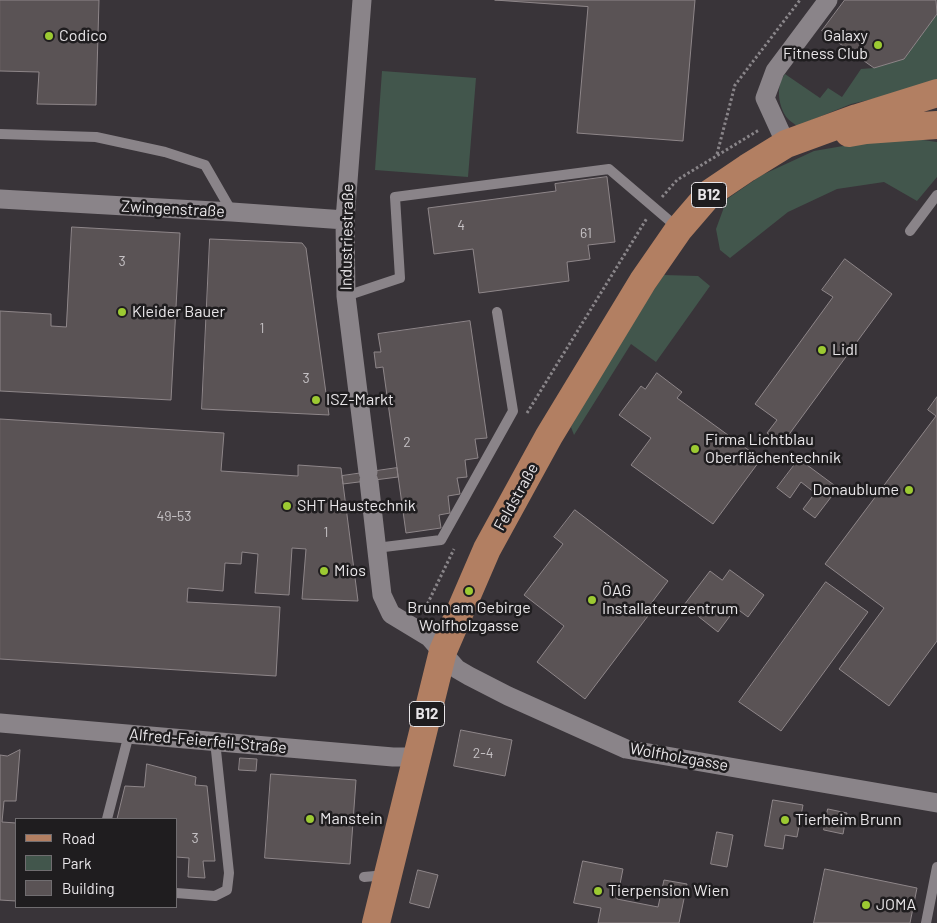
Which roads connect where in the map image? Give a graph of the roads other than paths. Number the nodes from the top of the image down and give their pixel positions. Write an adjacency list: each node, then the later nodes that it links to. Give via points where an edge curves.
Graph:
1 (362, 0): 13 (street, Industriestraße)
2 (828, 0): 9 (street, via 775,71 765,98)
3 (937, 94): 5 (main road)
4 (937, 103): 5 (main road)
5 (862, 124): 6 (main road); 7 (main road); 9 (main road, Feldstraße)
6 (937, 126)
7 (937, 133)
8 (0, 134): 12 (lane, via 96,137 205,165)
9 (786, 144): 14 (main road, Feldstraße / B12, via 710,194)
10 (937, 194): 15 (lane)
11 (0, 199): 12 (street, Zwingenstraße)
12 (232, 212): 13 (street, Zwingenstraße)
13 (345, 220): 16 (street, Industriestraße)
14 (679, 229): 16 (lane, via 609,170 395,197 400,278); 19 (main road, Feldstraße / B12, via 643,281 545,444 487,549)
15 (910, 231)
16 (346, 296): 18 (street, Industriestraße)
17 (497, 312): 18 (lane, via 513,412 440,540)
18 (376, 548): 19 (street, Industriestraße, via 382,595 391,614 429,637)
19 (443, 651): 23 (main road, Feldstraße / B12); 24 (street, Wolfholzgasse, via 457,669 469,676 626,749)
20 (0, 723): 21 (street, Alfred-Feierfeil-Straße)
21 (129, 734): 22 (street, Alfred-Feierfeil-Straße); 25 (lane)
22 (215, 741): 23 (street, Alfred-Feierfeil-Straße); 27 (lane, via 229,873 227,890 216,896)
23 (416, 757): 29 (main road, Feldstraße / B12, via 375,876)
24 (937, 803)
25 (107, 818)
26 (937, 867): 28 (lane)
27 (178, 893)
28 (930, 919)
29 (376, 923)

